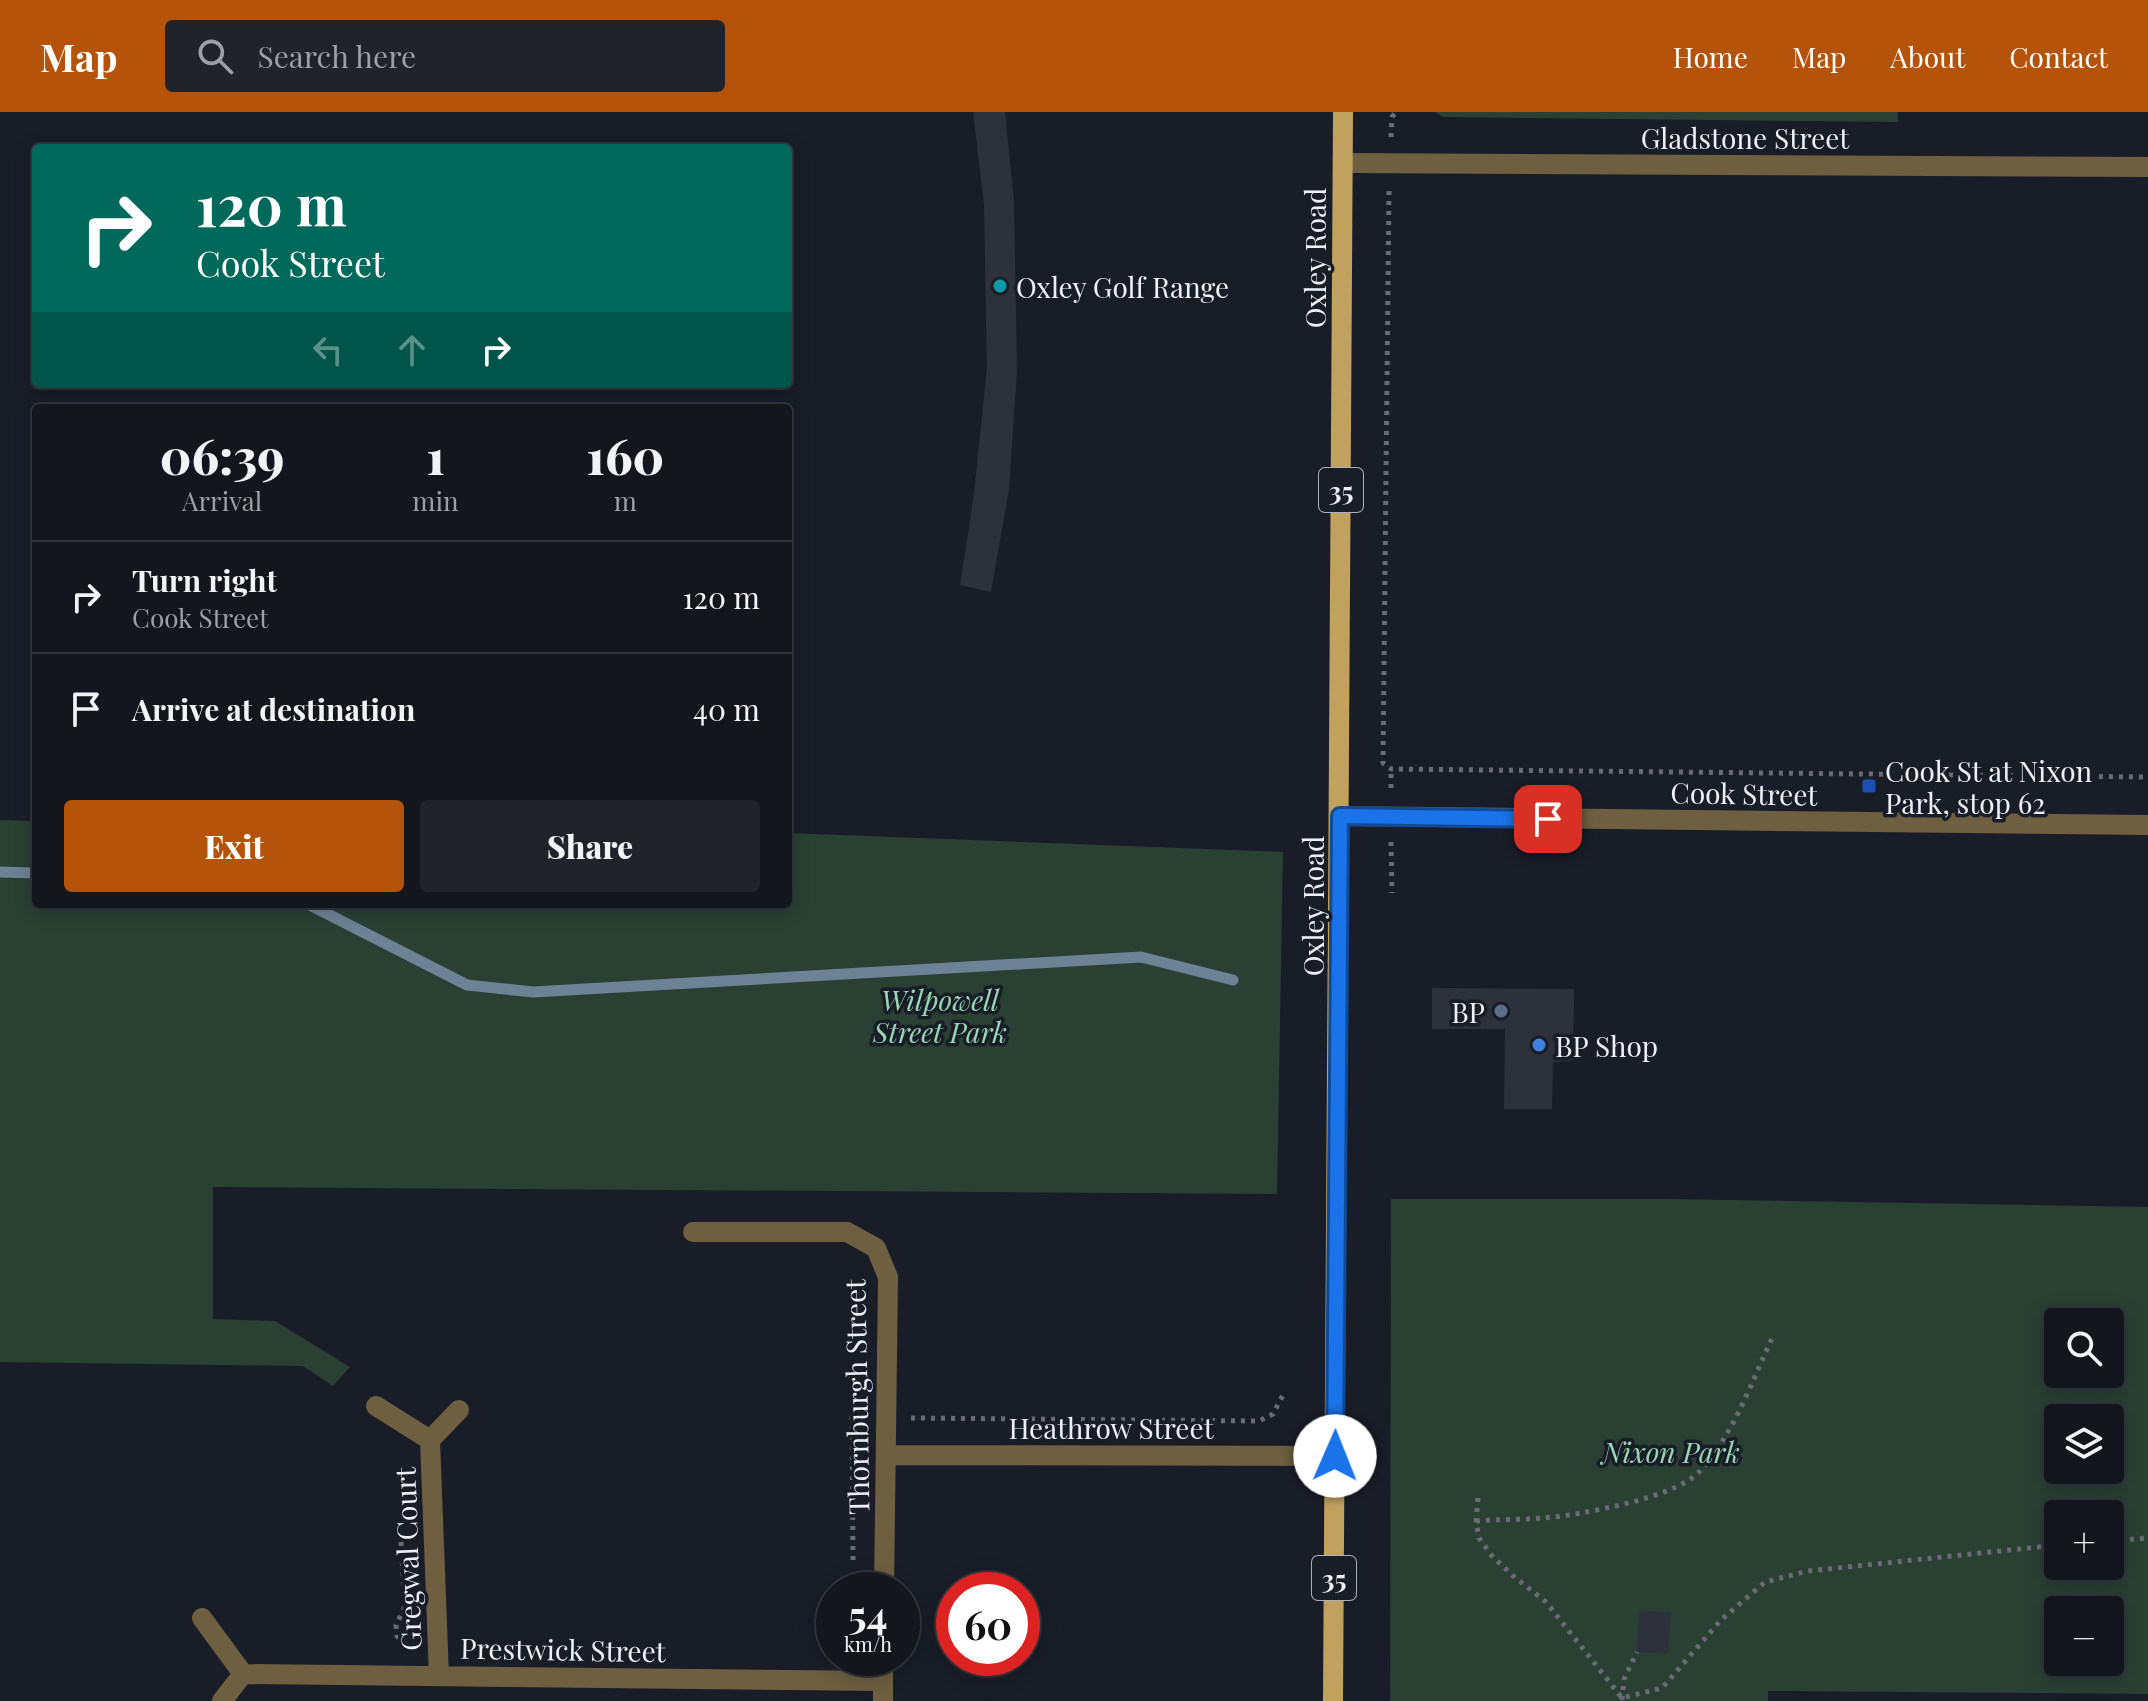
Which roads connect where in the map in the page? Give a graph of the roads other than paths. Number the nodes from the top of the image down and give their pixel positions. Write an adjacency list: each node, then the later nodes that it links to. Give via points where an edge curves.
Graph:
1 (1343, 112): 2 (main road, Oxley Road / 35)
2 (1343, 163): 3 (street, Gladstone Street); 4 (main road, Oxley Road / 35)
3 (2148, 167)
4 (1340, 816): 5 (street, Cook Street); 11 (main road, Oxley Road / 35)
5 (2148, 825)
6 (693, 1232): 10 (street, Thornburgh Street, via 847,1232 876,1248 888,1277)
7 (376, 1406): 9 (street, Gregwal Court)
8 (459, 1410): 9 (street, Gregwal Court)
9 (430, 1440): 15 (street, Gregwal Court)
10 (887, 1455): 11 (street, Heathrow Street); 12 (street, Thornburgh Street)
11 (1335, 1456): 18 (main road, Oxley Road / 35)
12 (884, 1572)
13 (202, 1618): 14 (street)
14 (243, 1674): 15 (street, Prestwick Street); 17 (street)
15 (439, 1676): 16 (street, Prestwick Street)
16 (883, 1691)
17 (222, 1701)
18 (1333, 1701)

